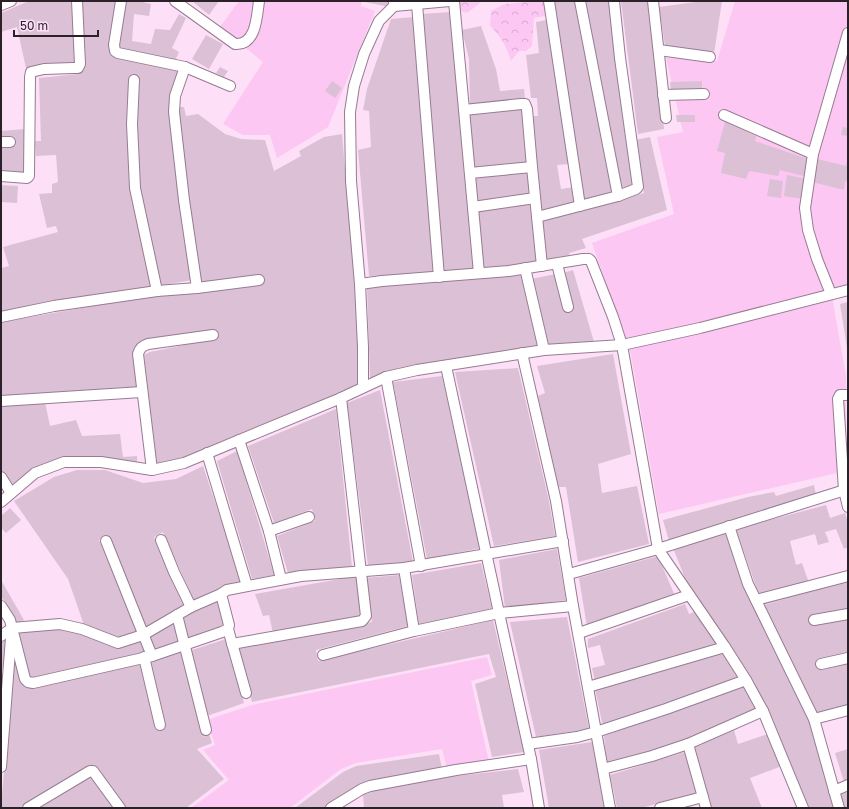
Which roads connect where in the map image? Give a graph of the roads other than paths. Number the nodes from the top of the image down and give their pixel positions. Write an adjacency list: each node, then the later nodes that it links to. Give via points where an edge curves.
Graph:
1 (11, 1): 14 (street)
2 (77, 1): 29 (street, via 80,64 78,68 44,69 30,73 29,176)
3 (121, 1): 18 (street, via 115,51 118,54)
4 (259, 1): 11 (street, via 251,36 248,41 240,44 235,44)
5 (450, 1): 13 (street)
6 (454, 1): 23 (street)
7 (549, 1): 32 (street)
8 (580, 1): 30 (street)
9 (614, 1): 30 (street, via 639,184 636,189)
10 (653, 1): 16 (street)
11 (182, 3)
12 (394, 4): 13 (street); 41 (street, via 379,21 364,54 351,99 351,181)
13 (417, 4): 39 (street)
14 (1, 5)
15 (848, 32): 26 (street)
16 (659, 50): 17 (street); 22 (street)
17 (710, 57)
18 (185, 68): 20 (street); 42 (street, via 175,96 174,112)
19 (134, 80): 44 (street, via 132,124 135,188)
20 (230, 86)
21 (704, 94): 22 (street)
22 (663, 95): 25 (street)
23 (464, 110): 27 (street, via 525,104); 28 (street)
24 (724, 115): 26 (street)
25 (666, 118)
26 (813, 154): 45 (street, via 806,218 817,259)
27 (532, 167): 28 (street); 31 (street)
28 (470, 173): 33 (street)
29 (1, 176)
30 (618, 196): 32 (street)
31 (535, 198): 33 (street); 34 (street)
32 (580, 206): 34 (street)
33 (473, 207): 38 (street)
34 (537, 217): 36 (street)
35 (557, 264): 36 (street); 46 (street); 49 (street, via 583,259 592,261)
36 (542, 266): 37 (street)
37 (525, 268): 38 (street); 50 (street)
38 (479, 273): 39 (street)
39 (440, 277): 41 (street)
40 (259, 280): 42 (street)
41 (360, 284): 54 (street)
42 (197, 288): 44 (street)
43 (848, 290): 45 (street)
44 (156, 291): 47 (street, via 54,306)
45 (831, 294): 49 (street)
46 (568, 307)
47 (1, 317)
48 (213, 334): 55 (street, via 143,346 138,354)
49 (622, 345): 50 (street); 73 (street)
50 (544, 350): 51 (street)
51 (522, 354): 52 (street); 71 (street)
52 (446, 366): 53 (street); 74 (street)
53 (386, 377): 54 (street); 75 (street)
54 (363, 387): 57 (street)
55 (142, 392): 58 (street); 61 (street)
56 (848, 394): 63 (street, via 840,395 838,399)
57 (341, 398): 59 (street); 77 (street)
58 (1, 401)
59 (239, 440): 60 (street); 69 (street)
60 (207, 453): 61 (street, via 174,466); 81 (street)
61 (152, 470): 64 (street, via 102,462 64,462 35,473)
62 (1, 478): 64 (street)
63 (846, 489): 66 (street); 68 (street)
64 (11, 493): 65 (street)
65 (1, 502)
66 (848, 507)
67 (309, 517): 69 (street)
68 (729, 526): 73 (street); 84 (street, via 748,584)
69 (269, 531): 80 (street)
70 (162, 540): 87 (street)
71 (563, 541): 74 (street); 78 (street)
72 (106, 542): 96 (street)
73 (658, 548): 78 (street); 83 (street)
74 (487, 553): 75 (street); 88 (street)
75 (421, 566): 76 (street)
76 (404, 568): 77 (street); 94 (street)
77 (361, 572): 80 (street); 98 (street, via 367,612 362,621)
78 (569, 574): 86 (street)
79 (848, 576): 84 (street)
80 (281, 579): 81 (street)
81 (247, 586): 82 (street, via 227,590)
82 (221, 594): 87 (street); 93 (street)
83 (689, 595): 95 (street); 100 (street)
84 (756, 600): 110 (street)
85 (1, 606): 92 (street)
86 (573, 606): 88 (street); 95 (street)
87 (191, 607): 90 (street)
88 (499, 613): 94 (street); 114 (street)
89 (848, 614): 91 (street)
90 (177, 615): 96 (street); 99 (street)
91 (814, 620)
92 (12, 628): 96 (street, via 60,624 82,629 118,643); 97 (street); 102 (street, via 25,679 28,682 33,683); 117 (street)
93 (228, 628): 98 (street); 99 (street)
94 (414, 631): 101 (street)
95 (579, 633): 106 (street)
96 (143, 635): 102 (street)
97 (1, 636)
98 (232, 644): 107 (street)
99 (184, 646): 102 (street); 112 (street)
100 (725, 647): 105 (street); 106 (street)
101 (323, 654)
102 (148, 656): 111 (street)
103 (848, 658): 104 (street)
104 (821, 664)
105 (746, 680): 109 (street); 113 (street)
106 (588, 687): 113 (street)
107 (246, 693)
108 (848, 710): 110 (street)
109 (763, 711): 115 (street); 129 (street)
110 (814, 719): 120 (street)
111 (160, 725)
112 (206, 730)
113 (596, 732): 114 (street); 118 (street)
114 (528, 744): 116 (street)
115 (688, 744): 118 (street); 121 (street)
116 (531, 759): 124 (street, via 370,786); 125 (street)
117 (1, 767)
118 (603, 769): 126 (street)
119 (848, 786): 120 (street)
120 (834, 791): 130 (street)
121 (703, 797): 127 (street); 128 (street)
122 (28, 808): 123 (street, via 93,771)
123 (120, 808)
124 (331, 808)
125 (539, 808)
126 (610, 808)
127 (660, 808)
128 (706, 808)
129 (803, 808)
130 (839, 808)

